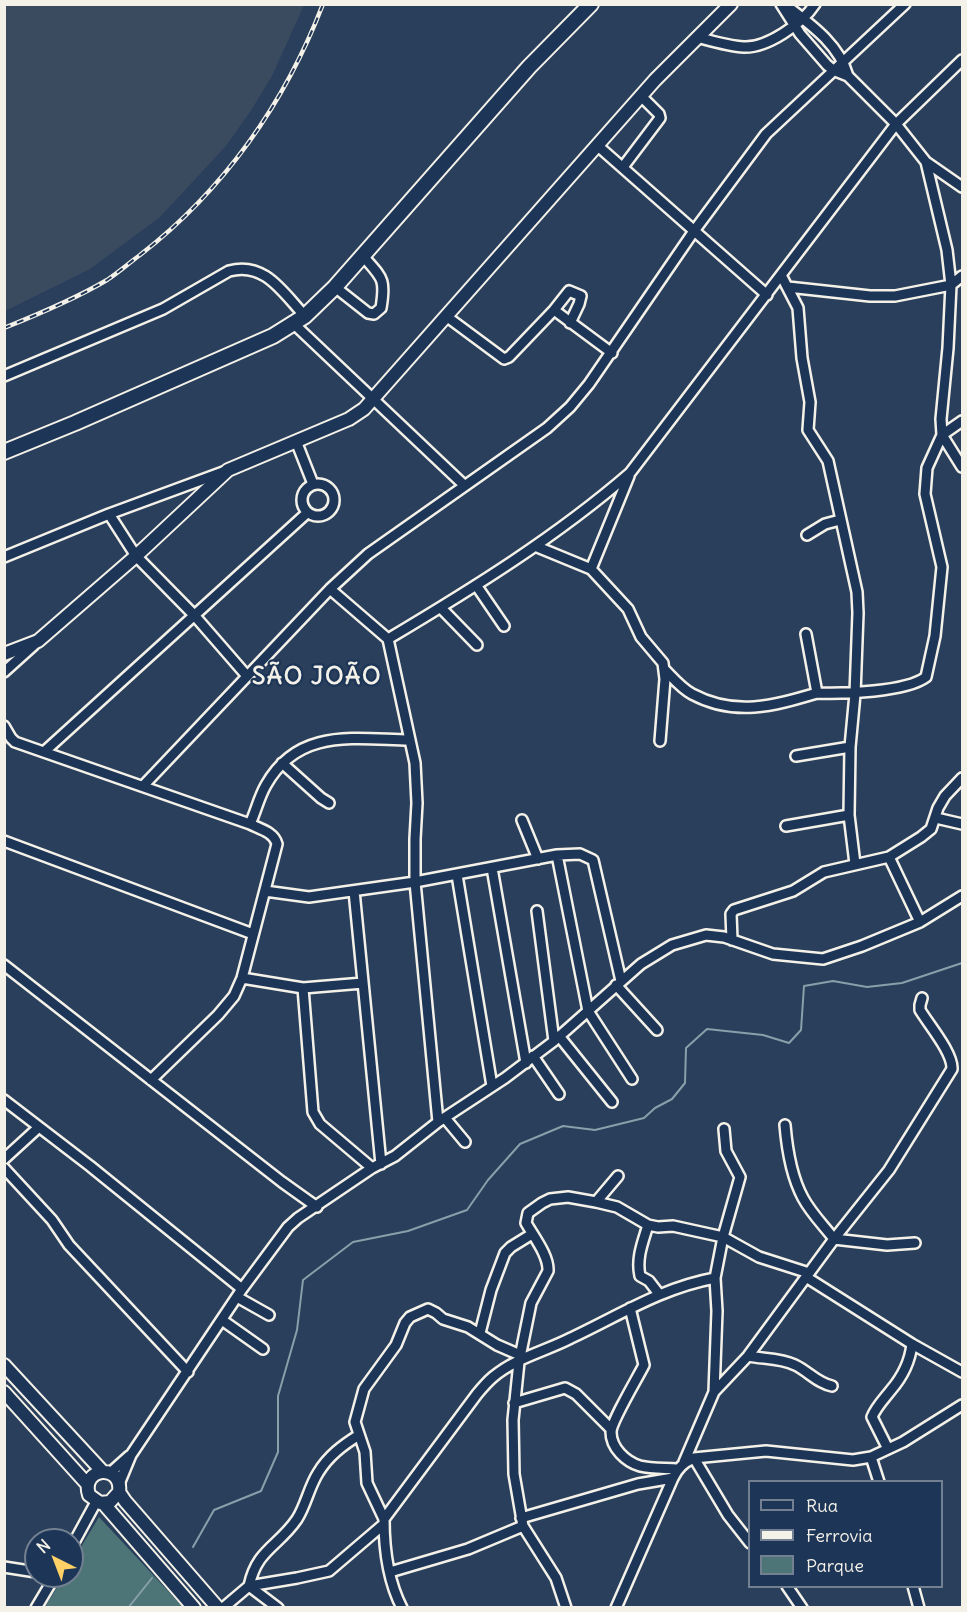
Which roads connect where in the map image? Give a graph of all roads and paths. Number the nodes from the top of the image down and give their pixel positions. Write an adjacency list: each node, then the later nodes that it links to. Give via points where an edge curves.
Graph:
1 (591, 4): 20 (main road)
2 (731, 4): 8 (street)
3 (782, 4): 6 (street); 7 (street)
4 (815, 4): 6 (street)
5 (904, 4): 10 (street)
6 (803, 18): 7 (street); 10 (street)
7 (794, 27): 8 (street, via 746,47); 11 (street)
8 (697, 37): 13 (street)
9 (963, 60): 14 (street)
10 (844, 61): 11 (street); 12 (street)
11 (833, 70): 12 (street); 19 (street, via 766,134)
12 (848, 76): 14 (street)
13 (641, 96): 15 (street); 17 (street, via 660,118)
14 (896, 124): 16 (street); 22 (street)
15 (598, 146): 17 (street); 28 (street)
16 (926, 162): 18 (street); 23 (street, via 947,250)
17 (624, 167): 19 (street)
18 (962, 185)
19 (694, 231): 26 (street); 31 (street)
20 (363, 256): 24 (main road); 24 (street, via 382,279 381,308 374,314 368,313)
21 (963, 276): 23 (street)
22 (782, 277): 25 (street); 26 (street)
23 (951, 285): 25 (street, via 895,296); 35 (street)
24 (335, 287): 29 (main road)
25 (788, 287): 45 (street, via 798,308 810,402 808,430 828,460)
26 (767, 295): 40 (street)
27 (554, 310): 28 (street, via 504,359); 30 (street); 30 (street, via 569,291 581,296)
28 (446, 316): 33 (street)
29 (300, 320): 32 (street, via 264,273 239,268 163,309); 33 (street); 37 (main road, via 191,373)
30 (570, 322): 31 (street)
31 (612, 352): 42 (street, via 570,407 547,428)
32 (4, 376)
33 (373, 399): 36 (street, via 349,419); 42 (street)
34 (963, 421): 35 (street)
35 (942, 435): 38 (street); 65 (street, via 930,458 925,482 942,567 929,669 922,680)
36 (296, 441): 39 (street); 41 (street)
37 (4, 452)
38 (963, 467)
39 (228, 470): 44 (street); 48 (street)
40 (630, 474): 47 (street); 50 (street)
41 (313, 484): 43 (street, via 302,494); 43 (street, via 329,488 334,501 323,516)
42 (465, 486): 52 (street, via 368,554)
43 (307, 513): 54 (street)
44 (109, 514): 48 (street); 49 (street)
45 (840, 520): 46 (street); 65 (street, via 857,592)
46 (807, 535)
47 (535, 546): 50 (street); 51 (street)
48 (136, 556): 54 (street); 58 (street)
49 (4, 557)
50 (591, 569): 61 (street, via 628,609 641,637)
51 (476, 585): 53 (street); 55 (street)
52 (330, 589): 57 (street); 63 (street)
53 (441, 608): 57 (street); 59 (street)
54 (194, 615): 63 (street); 70 (street)
55 (504, 626)
56 (806, 634): 64 (street)
57 (388, 639): 67 (street)
58 (38, 641): 60 (street); 62 (street)
59 (477, 645)
60 (4, 654)
61 (664, 669): 64 (street, via 692,694 735,709 768,706); 68 (street)
62 (4, 672)
63 (247, 676): 74 (street)
64 (817, 693): 65 (street)
65 (855, 694): 69 (street)
66 (4, 726): 70 (street, via 15,742)
67 (409, 740): 72 (street, via 331,740 309,745); 89 (street, via 417,793)
68 (660, 741)
69 (850, 747): 71 (street); 76 (street)
70 (45, 751): 74 (street)
71 (796, 756)
72 (282, 763): 75 (street); 79 (street, via 266,786)
73 (963, 778): 77 (street, via 945,796)
74 (143, 786): 79 (street)
75 (328, 803)
76 (849, 815): 81 (street); 86 (street)
77 (936, 818): 80 (street); 84 (street, via 931,829)
78 (522, 820): 85 (street)
79 (250, 824): 90 (street, via 276,838)
80 (963, 824)
81 (786, 826)
82 (4, 841): 95 (street)
83 (557, 855): 85 (street); 100 (street, via 580,854 593,860); 103 (street)
84 (889, 857): 86 (street); 94 (street)
85 (538, 859): 87 (street)
86 (855, 864): 96 (street, via 824,872 782,896 734,910)
87 (492, 868): 88 (street); 106 (street)
88 (458, 874): 89 (street); 109 (street)
89 (415, 882): 91 (street); 113 (street)
90 (265, 891): 91 (street, via 309,897); 95 (street)
91 (354, 891): 99 (street)
92 (963, 896): 94 (street)
93 (537, 911): 105 (street)
94 (920, 922): 96 (street, via 824,959 773,954)
95 (253, 934): 98 (street)
96 (732, 940): 100 (street, via 706,935 688,939 656,954)
97 (4, 965): 108 (street)
98 (242, 978): 101 (street); 108 (street, via 234,996 218,1015)
99 (363, 983): 101 (street); 119 (street)
100 (619, 983): 103 (street); 104 (street)
101 (303, 988): 119 (street, via 313,1112 320,1124)
102 (922, 998): 127 (street, via 920,1010 952,1069 889,1170)
103 (588, 1011): 105 (street); 107 (street)
104 (657, 1030)
105 (556, 1039): 106 (street); 112 (street)
106 (529, 1059): 109 (street); 110 (street)
107 (632, 1079)
108 (151, 1080): 123 (street)
109 (492, 1086): 113 (street)
110 (559, 1094)
111 (4, 1100): 115 (street)
112 (612, 1102)
113 (442, 1120): 117 (street); 119 (street)
114 (785, 1125): 127 (street, via 786,1143 804,1200)
115 (39, 1126): 118 (street); 131 (street)
116 (724, 1129): 126 (street, via 726,1151 740,1177)
117 (465, 1142)
118 (4, 1159)
119 (376, 1166): 123 (street)
120 (4, 1168): 142 (street, via 52,1220 69,1245)
121 (618, 1176): 122 (street)
122 (596, 1202): 124 (street, via 617,1207); 125 (street, via 568,1197 542,1203 526,1219)
123 (317, 1207): 131 (street, via 288,1227)
124 (648, 1225): 126 (street); 132 (street, via 639,1272)
125 (532, 1234): 136 (street, via 505,1253 490,1290); 140 (street, via 548,1271 531,1303)
126 (723, 1237): 129 (street, via 759,1257); 130 (street)
127 (834, 1239): 128 (street, via 886,1245); 129 (street)
128 (915, 1243)
129 (808, 1275): 137 (street); 139 (street)
130 (715, 1278): 132 (street); 146 (street)
131 (240, 1293): 134 (street); 135 (street)
132 (659, 1294): 133 (street)
133 (630, 1308): 140 (street, via 570,1339); 149 (street, via 644,1365)
134 (269, 1315)
135 (222, 1320): 138 (street); 142 (street)
136 (480, 1333): 140 (street); 150 (street, via 428,1309 410,1317 394,1348 364,1389 355,1422)
137 (912, 1344): 143 (street); 151 (street, via 905,1371 873,1417)
138 (262, 1349)
139 (748, 1356): 144 (street, via 788,1362); 146 (street)
140 (519, 1358): 147 (street); 161 (street, via 477,1394)
141 (4, 1365): 155 (street)
142 (188, 1372): 152 (street)
143 (963, 1372)
144 (832, 1386)
145 (4, 1392): 158 (street)
146 (714, 1392): 154 (street)
147 (514, 1403): 149 (street, via 565,1388); 162 (street, via 514,1474)
148 (963, 1405): 151 (street)
149 (611, 1429): 154 (street, via 614,1445 631,1463)
150 (359, 1435): 161 (street, via 365,1452 367,1483); 168 (street, via 337,1451 318,1473 298,1517 261,1556)
151 (888, 1449): 153 (street)
152 (131, 1455): 155 (street); 159 (street)
153 (871, 1457): 154 (street, via 853,1460 766,1451); 157 (street)
154 (685, 1463): 156 (street); 164 (street)
155 (106, 1472): 158 (street, via 93,1476); 159 (street, via 114,1475)
156 (673, 1478): 162 (street, via 638,1484); 179 (street)
157 (878, 1480)
158 (88, 1485): 160 (street, via 89,1495)
159 (119, 1488): 160 (street, via 110,1502); 174 (street)
160 (100, 1503): 163 (street); 173 (street)
161 (384, 1521): 167 (street); 168 (street, via 329,1571)
162 (522, 1522): 167 (street, via 468,1549); 178 (street, via 556,1578)
163 (84, 1528)
164 (748, 1540)
165 (4, 1567): 166 (street)
166 (24, 1570)
167 (390, 1572): 177 (street)
168 (249, 1586): 175 (street); 176 (street)
169 (48, 1588): 172 (street)
170 (788, 1588): 180 (street)
171 (913, 1588): 181 (street)
172 (36, 1608)
173 (194, 1608)
174 (218, 1608)
175 (223, 1608)
176 (278, 1608)
177 (402, 1608)
178 (566, 1608)
179 (615, 1608)
180 (802, 1608)
181 (919, 1608)

